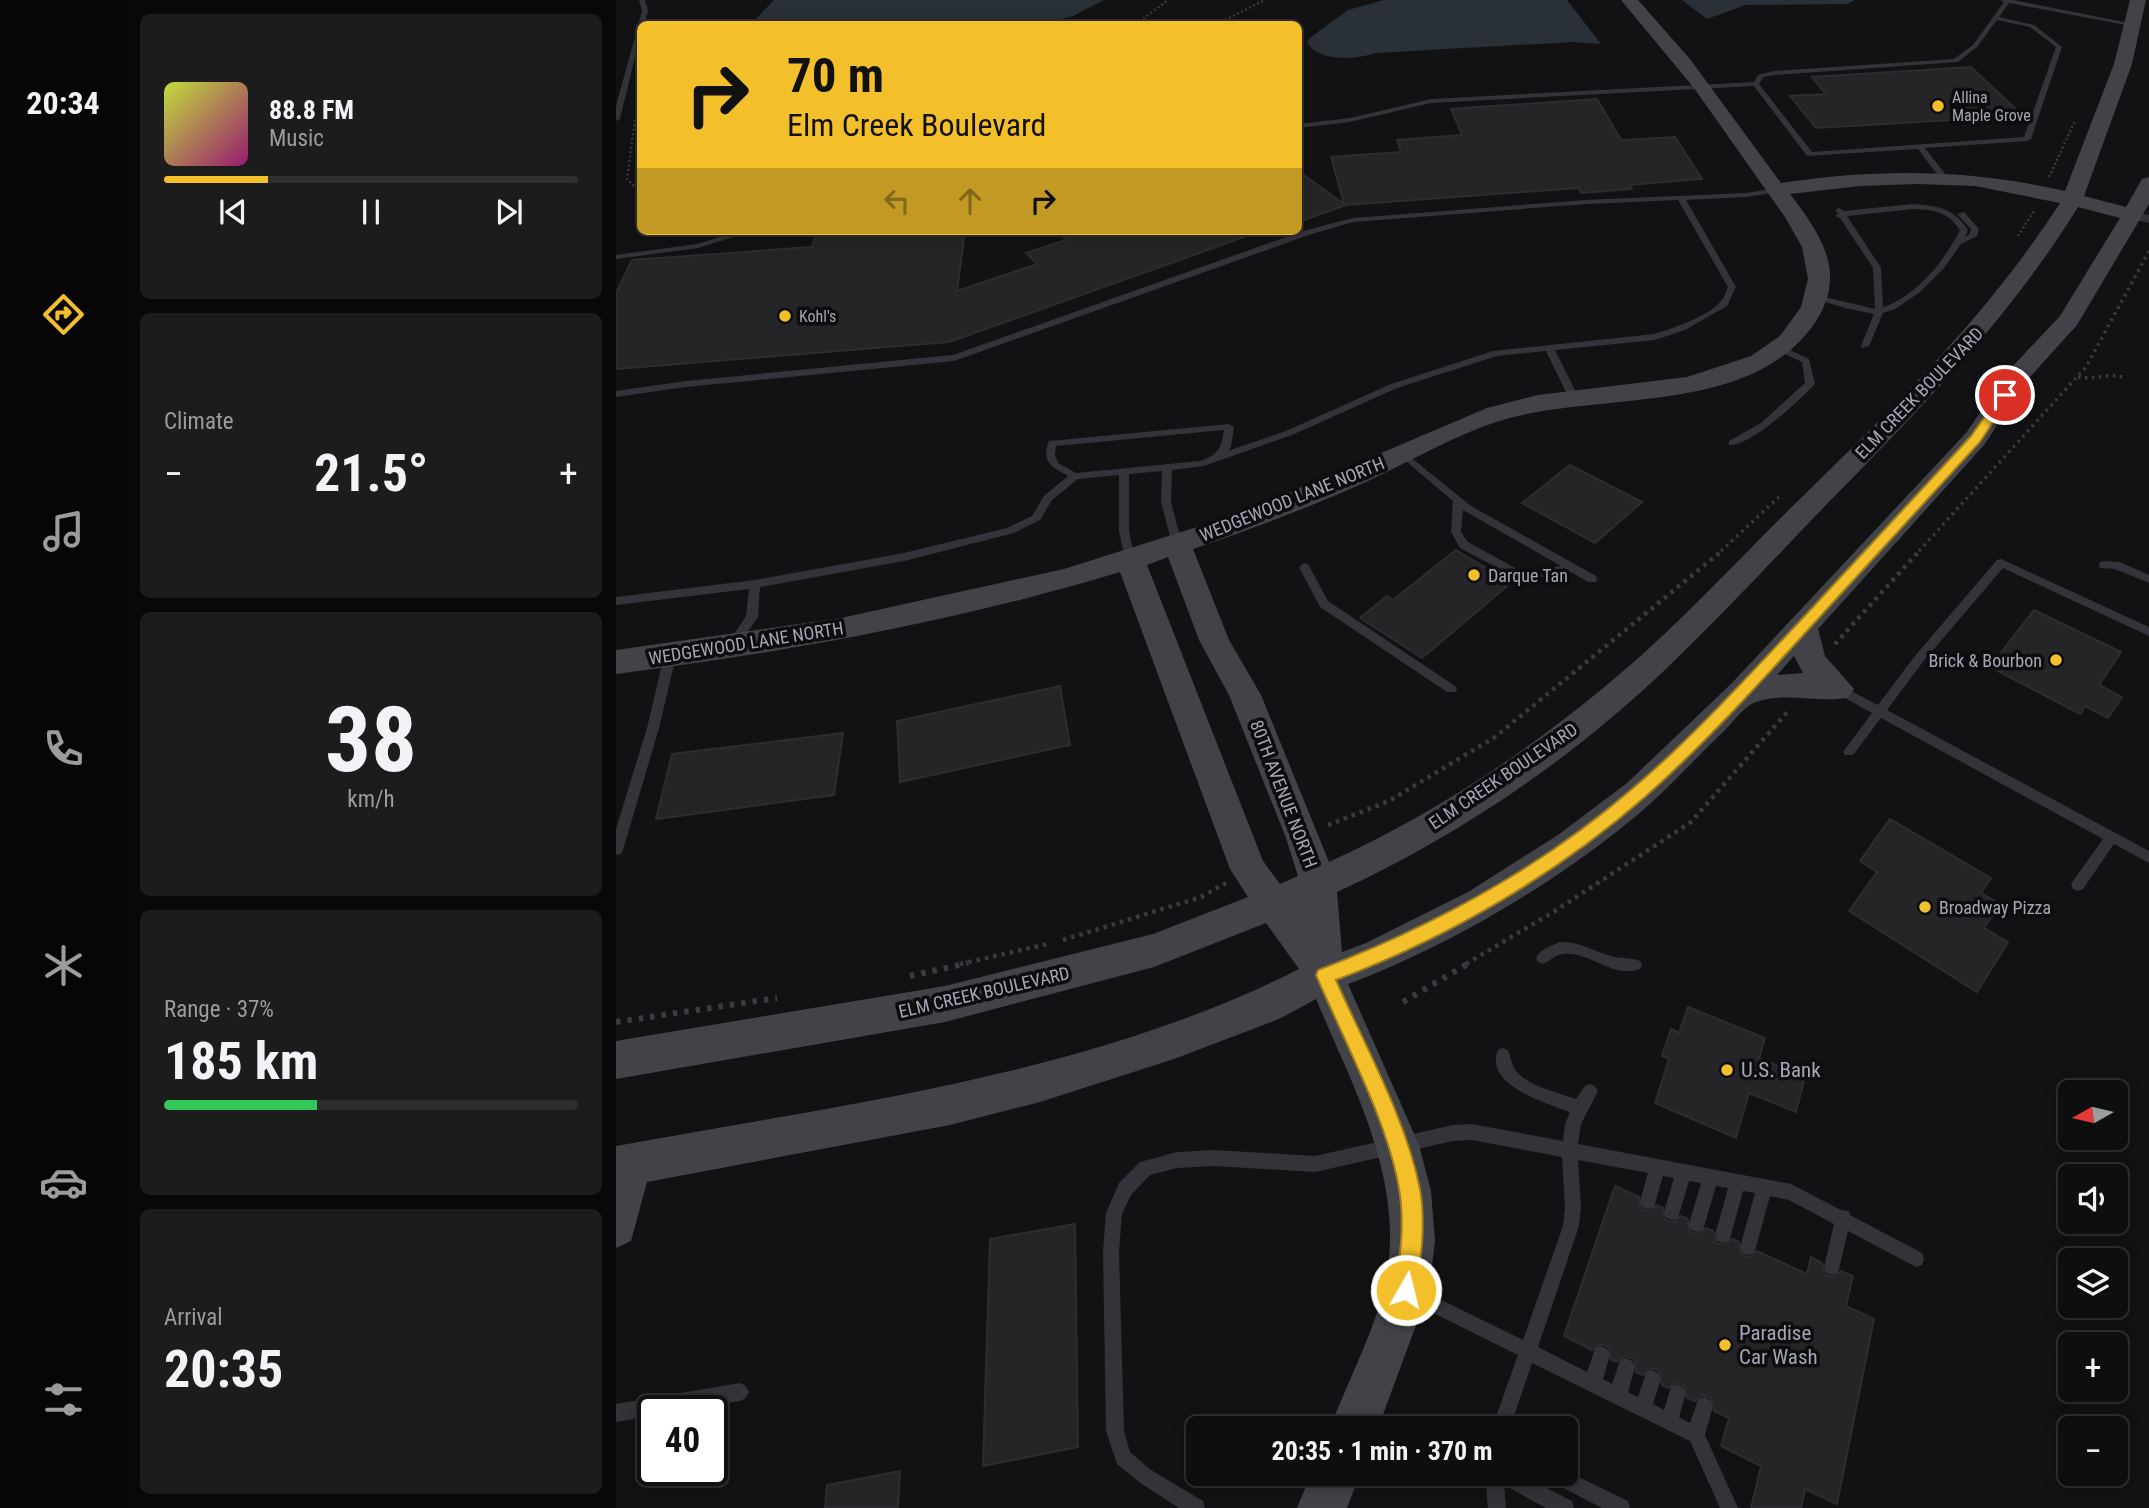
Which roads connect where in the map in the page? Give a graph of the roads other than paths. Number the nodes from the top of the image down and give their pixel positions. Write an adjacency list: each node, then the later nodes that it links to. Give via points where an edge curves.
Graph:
1 (642, 0): 8 (lane)
2 (1629, 0): 11 (main road, WEDGEWOOD LANE NORTH)
3 (2006, 0): 5 (lane); 7 (lane)
4 (2057, 0): 5 (lane)
5 (2050, 9): 6 (lane)
6 (2134, 12): 18 (main road, ELM CREEK BOULEVARD, via 2123,64)
7 (1996, 18): 10 (lane, via 1975,46 1956,61 1774,73 1760,76); 14 (lane, via 2032,26 2059,47 2027,139)
8 (642, 21)
9 (637, 41): 12 (lane)
10 (1756, 84): 11 (lane); 14 (lane, via 1810,154)
11 (1701, 86): 13 (lane, via 1431,102); 17 (main road, WEDGEWOOD LANE NORTH)
12 (616, 119)
13 (1302, 126)
14 (1920, 147): 15 (lane)
15 (1945, 179): 17 (main road, via 1891,179); 18 (main road)
16 (2149, 183): 20 (main road)
17 (1776, 190): 19 (lane); 25 (main road, WEDGEWOOD LANE NORTH, via 1815,252 1820,274)
18 (2057, 196): 20 (main road); 61 (main road, ELM CREEK BOULEVARD, via 2040,251 1987,321 1656,660 1560,741 1458,811)
19 (1681, 198): 29 (lane, via 1732,287 1724,304 1699,320 1655,337); 30 (lane, via 1343,221 954,358)
20 (2141, 217): 48 (main road, via 2069,320 2020,373 1975,439)
21 (735, 235): 24 (lane, via 698,246)
22 (1959, 242): 23 (lane, via 1973,236 1975,229 1946,204 1838,211); 26 (lane, via 1911,298)
23 (1863, 249): 26 (lane, via 1877,268)
24 (616, 257)
25 (1816, 298): 26 (lane); 28 (main road, WEDGEWOOD LANE NORTH, via 1801,327)
26 (1879, 311): 27 (lane)
27 (1865, 346)
28 (1779, 348): 31 (main road, WEDGEWOOD LANE NORTH, via 1706,381); 32 (lane, via 1805,361 1810,384 1764,425)
29 (1550, 349): 31 (lane); 34 (lane, via 1496,353 1447,367 1249,449)
30 (616, 394)
31 (1574, 398): 33 (main road, WEDGEWOOD LANE NORTH, via 1484,417)
32 (1732, 443)
33 (1403, 454): 38 (lane); 39 (main road, WEDGEWOOD LANE NORTH)
34 (1216, 458): 35 (lane); 37 (lane, via 1226,447 1229,427 1052,443 1054,465)
35 (1167, 468): 36 (lane); 39 (lane, via 1167,502)
36 (1124, 471): 37 (lane); 40 (lane, via 1124,531)
37 (1075, 476): 46 (lane, via 1048,498 1036,518 1010,531 904,557)
38 (1458, 501): 43 (lane); 43 (lane, via 1456,532 1464,545 1515,573)
39 (1177, 544): 40 (main road, WEDGEWOOD LANE NORTH); 61 (main road, 80TH AVENUE NORTH, via 1214,640 1245,695 1304,838)
40 (1130, 559): 50 (main road, WEDGEWOOD LANE NORTH, via 939,609); 63 (main road, via 1248,869)
41 (2104, 565): 45 (lane, via 2116,565)
42 (1304, 567): 54 (lane, via 1324,604)
43 (1573, 568): 44 (lane)
44 (1592, 579)
45 (2149, 579)
46 (755, 584): 47 (lane); 50 (lane, via 751,617)
47 (616, 601)
48 (1802, 626): 53 (main road, via 1806,652); 55 (main road)
49 (2149, 632): 56 (lane, via 2001,563 1918,660)
50 (732, 647): 51 (main road, WEDGEWOOD LANE NORTH)
51 (670, 656): 52 (main road, WEDGEWOOD LANE NORTH); 59 (lane)
52 (616, 662)
53 (1821, 680): 55 (main road); 56 (lane)
54 (1451, 689)
55 (1742, 693): 66 (main road, via 1639,793 1570,845 1459,915 1378,956)
56 (1881, 713): 57 (lane); 58 (lane)
57 (1850, 752)
58 (2111, 838): 60 (lane); 62 (lane)
59 (616, 850)
60 (2149, 857)
61 (1318, 884): 63 (main road, ELM CREEK BOULEVARD); 66 (main road, 80TH AVENUE NORTH)
62 (2078, 885)
63 (1273, 904): 66 (main road); 68 (main road, ELM CREEK BOULEVARD, via 1154,950 945,1004)
64 (1543, 958): 65 (lane, via 1551,951 1575,947 1614,964)
65 (1635, 965)
66 (1325, 975): 71 (main road); 73 (main road, via 1265,1006 1040,1083 950,1105)
67 (1503, 1055): 70 (lane, via 1508,1075)
68 (616, 1060)
69 (1590, 1091): 70 (lane)
70 (1577, 1107): 72 (lane)
71 (1398, 1145): 72 (lane, via 1472,1132); 88 (main road, via 1410,1191 1413,1241); 109 (lane, via 1315,1164 1247,1158 1177,1160 1146,1168 1125,1189 1114,1213 1111,1252 1115,1431 1123,1458)
72 (1567, 1151): 74 (lane); 89 (lane, via 1575,1201 1571,1226)
73 (623, 1165): 83 (main road)
74 (1658, 1167): 75 (lane); 79 (lane)
75 (1684, 1172): 76 (lane); 80 (lane)
76 (1711, 1177): 77 (lane); 82 (lane)
77 (1738, 1182): 78 (lane); 84 (lane)
78 (1765, 1186): 81 (lane, via 1791,1192); 85 (lane)
79 (1648, 1201)
80 (1672, 1212)
81 (1843, 1217): 86 (lane); 87 (lane)
82 (1697, 1224)
83 (616, 1226)
84 (1723, 1235)
85 (1748, 1247)
86 (1916, 1259)
87 (1832, 1267)
88 (1406, 1290): 89 (lane); 100 (main road)
89 (1528, 1349): 93 (lane); 101 (lane)
90 (1601, 1354): 93 (lane)
91 (1626, 1367): 96 (lane)
92 (1652, 1380): 98 (lane)
93 (1592, 1382): 96 (lane)
94 (740, 1392): 99 (lane)
95 (1677, 1393): 102 (lane)
96 (1618, 1395): 98 (lane)
97 (1704, 1406): 103 (lane)
98 (1643, 1408): 102 (lane)
99 (616, 1413)
100 (1359, 1416)
101 (1505, 1416)
102 (1669, 1422): 103 (lane)
103 (1699, 1442): 113 (lane)
104 (1331, 1486): 110 (main road)
105 (1496, 1486): 108 (lane)
106 (1524, 1486): 111 (lane)
107 (1578, 1486): 112 (lane)
108 (1500, 1507)
109 (1196, 1508)
110 (1322, 1508)
111 (1565, 1508)
112 (1621, 1508)
113 (1729, 1508)

